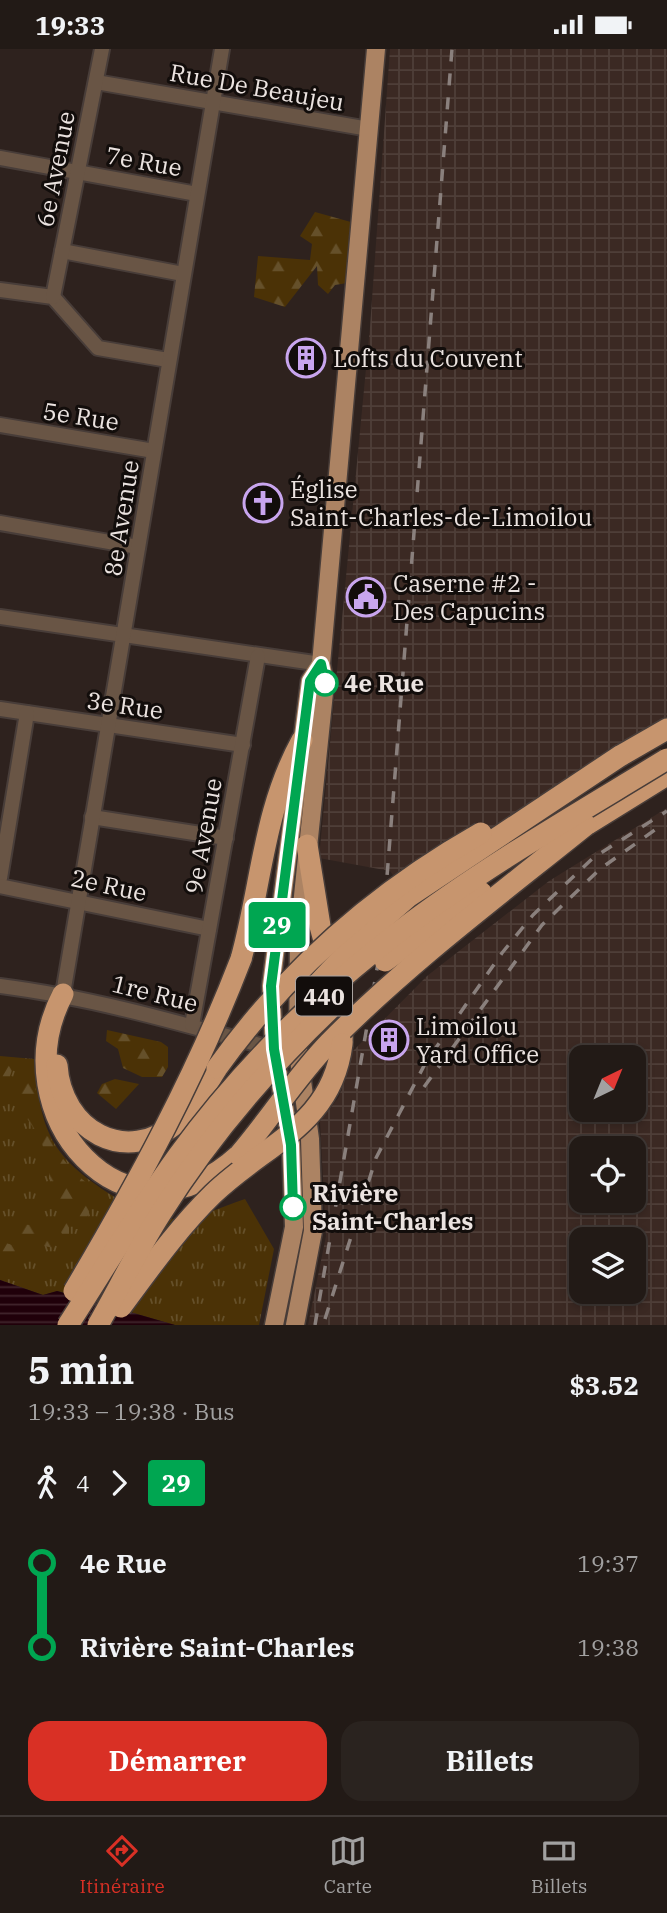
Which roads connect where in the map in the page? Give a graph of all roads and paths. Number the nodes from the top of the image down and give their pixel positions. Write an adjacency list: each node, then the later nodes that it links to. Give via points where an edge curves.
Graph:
1 (102, 49): 4 (street, 6e Avenue)
2 (222, 49): 5 (street, 8e Avenue)
3 (376, 49): 6 (main road)
4 (96, 82): 5 (street, Rue De Beaujeu); 8 (street, 6e Avenue)
5 (213, 103): 6 (street, Rue De Beaujeu); 9 (street, 8e Avenue)
6 (369, 129): 22 (main road)
7 (0, 158): 8 (street, 7e Rue)
8 (78, 173): 9 (street, 7e Rue); 10 (street, 6e Avenue)
9 (197, 194): 11 (street, 8e Avenue)
10 (62, 251): 11 (street); 13 (street, 6e Avenue)
11 (183, 274): 14 (street, 8e Avenue)
12 (0, 290): 13 (street)
13 (53, 297): 14 (street, via 98,348)
14 (168, 360): 16 (street, 8e Avenue)
15 (0, 425): 16 (street, 5e Rue)
16 (154, 451): 18 (street, 8e Avenue)
17 (0, 523): 18 (street)
18 (138, 547): 20 (street, 8e Avenue)
19 (0, 617): 20 (street)
20 (125, 637): 21 (street); 25 (street, 8e Avenue)
21 (258, 656): 22 (street); 28 (street, 9e Avenue)
22 (321, 664): 27 (main road, via 310,681); 35 (main road, via 325,683)
23 (0, 709): 24 (street, 3e Rue)
24 (27, 713): 25 (street, 3e Rue); 36 (street)
25 (108, 726): 28 (street, 3e Rue); 32 (street, 8e Avenue)
26 (667, 729): 29 (highway)
27 (302, 740): 44 (main road, via 273,956); 48 (highway, bridge, via 288,766 262,848 241,959 207,1045 174,1115)
28 (243, 745): 34 (street, 9e Avenue)
29 (621, 756): 41 (highway, bridge, via 419,869 369,906 282,987 187,1113 169,1128 134,1142 98,1135 77,1121 58,1086); 47 (highway, bridge, via 408,897 361,937 226,1085)
30 (667, 759): 47 (highway, 440, bridge, via 440,902 366,958 259,1060)
31 (667, 775): 33 (highway, 440)
32 (92, 817): 34 (street); 38 (street, 8e Avenue)
33 (586, 825): 41 (highway, bridge, via 405,971 326,1046 239,1155 225,1168 196,1182 158,1192 117,1182 77,1156 58,1131 44,1087 51,1013); 50 (highway, 440, bridge, via 419,936 319,1019 201,1153 160,1214)
34 (226, 838): 39 (street, 9e Avenue)
35 (307, 845): 45 (main road, via 299,935); 51 (highway, bridge, via 320,926 343,1011 342,1044 330,1089 311,1116 204,1203)
36 (0, 878)
37 (0, 886): 38 (street, 2e Rue)
38 (79, 902): 39 (street, 2e Rue); 41 (street, 8e Avenue)
39 (209, 929): 42 (street, 9e Avenue)
40 (0, 986): 41 (street, 1re Rue)
41 (63, 993): 42 (street, 1re Rue)
42 (192, 1025): 43 (street, 1re Rue)
43 (255, 1044): 44 (street, 1re Rue); 46 (main road)
44 (274, 1049): 45 (street, 1re Rue); 46 (main road)
45 (298, 1052): 53 (main road, via 310,1139 313,1231)
46 (277, 1067): 52 (main road, via 291,1145 294,1227)
47 (178, 1155): 49 (highway, 440, bridge)
48 (54, 1325)
49 (68, 1325)
50 (98, 1325)
51 (107, 1325)
52 (274, 1325)
53 (295, 1325)

